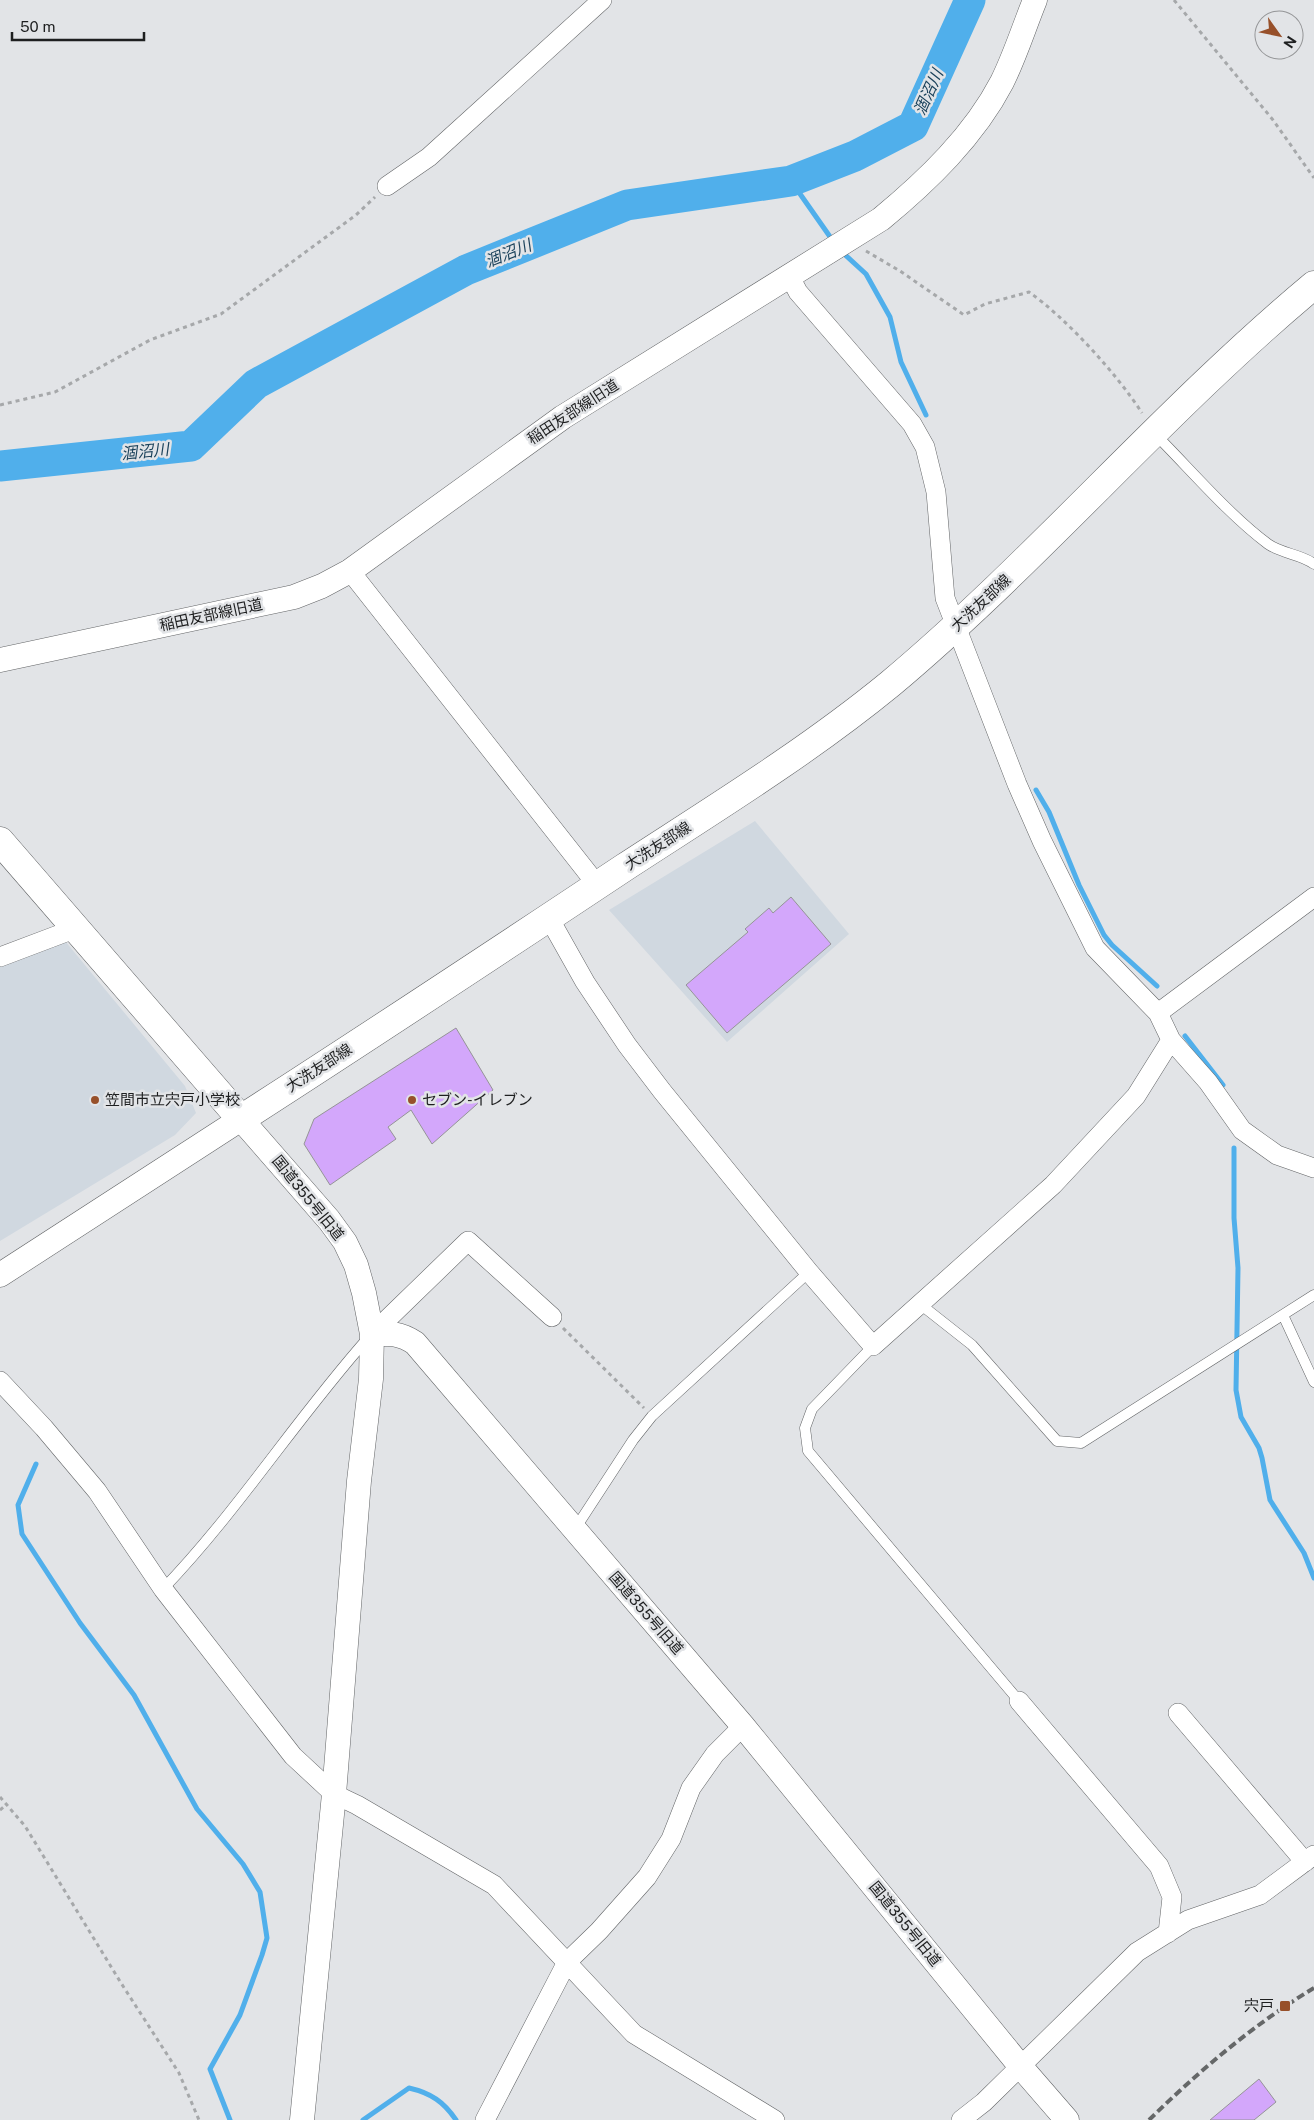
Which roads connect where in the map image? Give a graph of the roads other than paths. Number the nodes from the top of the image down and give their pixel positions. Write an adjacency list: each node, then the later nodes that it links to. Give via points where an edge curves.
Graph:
1 (602, 0): 3 (street, via 429,158)
2 (1035, 0): 4 (street, 稲田友部線旧道, via 1002,82 976,123 942,163 881,219)
3 (387, 186)
4 (790, 277): 8 (street, 稲田友部線旧道, via 563,417); 9 (street, via 798,292 912,424 925,447 936,492 945,598)
5 (1314, 285): 6 (main road, 大洗友部線, via 1262,329)
6 (1154, 433): 7 (lane, via 1270,546); 9 (main road, 大洗友部線)
7 (1314, 564)
8 (350, 571): 10 (street, 稲田友部線旧道, via 294,597); 12 (street)
9 (955, 628): 12 (main road, 大洗友部線, via 838,724); 17 (street, via 1042,841 1095,948)
10 (0, 660)
11 (0, 841): 15 (main road)
12 (598, 886): 14 (main road, 大洗友部線)
13 (1314, 897): 17 (street)
14 (549, 918): 19 (main road, 大洗友部線); 21 (street, via 627,1045)
15 (74, 929): 16 (street); 19 (main road)
16 (0, 957)
17 (1158, 1013): 18 (street)
18 (1171, 1040): 20 (street, via 1208,1082 1242,1130 1277,1155); 24 (street, via 1136,1096 1053,1184)
19 (241, 1118): 22 (street); 27 (street, 国道355号旧道, via 345,1242 356,1265)
20 (1314, 1168)
21 (810, 1272): 28 (street); 31 (lane, via 652,1416)
22 (0, 1276)
23 (1314, 1295): 25 (lane)
24 (920, 1304): 25 (lane, via 972,1345 1057,1441 1081,1443); 28 (street)
25 (1283, 1315): 30 (lane)
26 (552, 1317): 27 (street, via 468,1241)
27 (372, 1334): 31 (street, 国道355号旧道, via 394,1333 415,1343); 32 (lane, via 336,1374 193,1558); 36 (street, via 371,1380 358,1491)
28 (873, 1346): 33 (lane, via 812,1409 805,1428 808,1451)
29 (0, 1381): 32 (street, via 97,1491)
30 (1314, 1382)
31 (575, 1530): 35 (street, 国道355号旧道)
32 (163, 1589): 36 (street, via 293,1756)
33 (1020, 1702): 38 (street, via 1159,1866 1172,1897)
34 (1178, 1713): 37 (street)
35 (743, 1726): 39 (street, via 715,1754 692,1788 671,1839 647,1877 599,1931); 40 (street, 国道355号旧道)
36 (334, 1794): 39 (street, via 494,1886); 41 (street)
37 (1310, 1858): 38 (street, via 1260,1895 1188,1920)
38 (1168, 1933): 40 (street, via 1137,1952)
39 (566, 1962): 42 (street); 43 (street, via 634,2034)
40 (1021, 2067): 44 (street); 45 (street, 国道355号旧道)
41 (302, 2120)
42 (484, 2120)
43 (775, 2120)
44 (961, 2120)
45 (1068, 2120)

